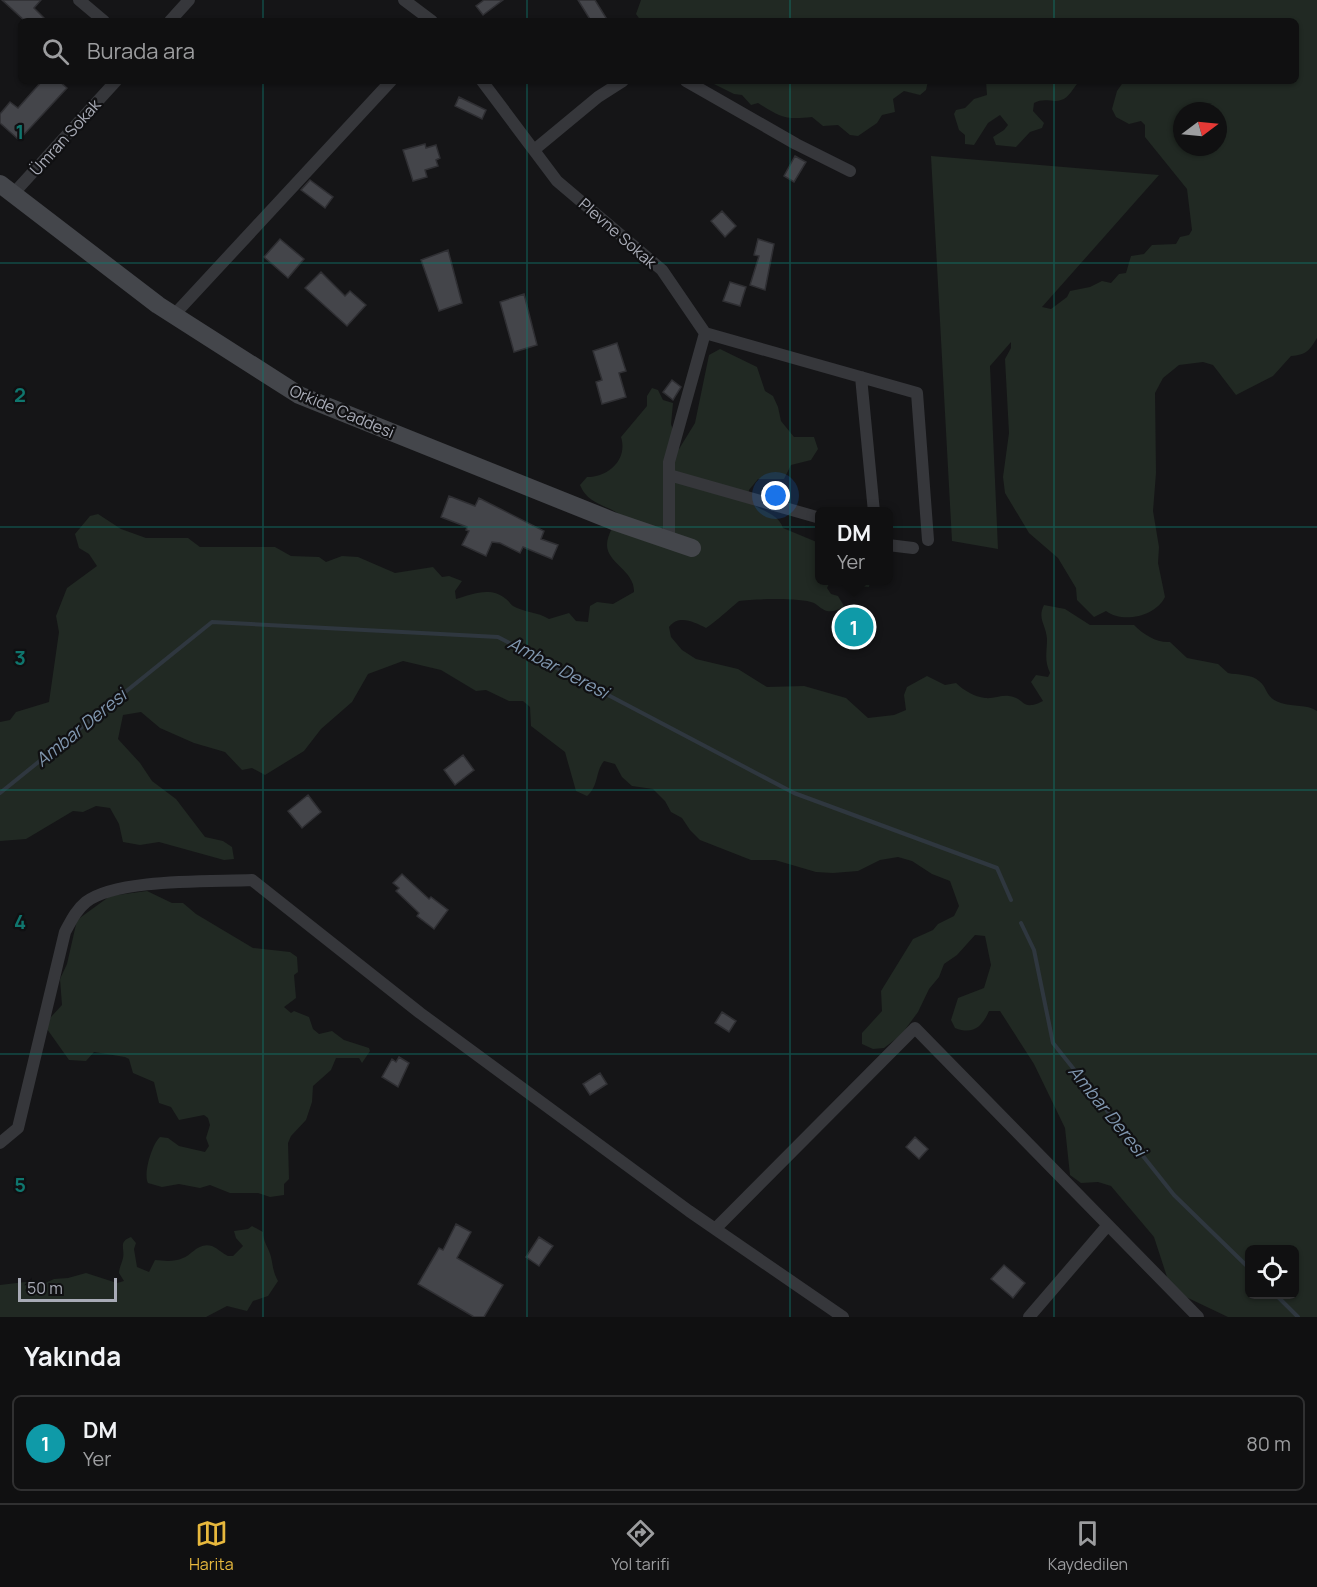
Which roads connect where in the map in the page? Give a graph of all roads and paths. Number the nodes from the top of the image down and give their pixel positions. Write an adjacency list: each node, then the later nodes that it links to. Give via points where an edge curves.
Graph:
1 (79, 0): 4 (street)
2 (189, 0): 5 (street)
3 (404, 0): 6 (street)
4 (100, 18)
5 (173, 18)
6 (428, 18)
7 (113, 84): 14 (street, Ümran Sokak)
8 (388, 84): 15 (street)
9 (484, 84): 12 (street, Plevne Sokak)
10 (618, 84): 12 (street)
11 (691, 84): 13 (street)
12 (534, 150): 16 (street, Plevne Sokak, via 557,181 662,270)
13 (850, 171)
14 (7, 189): 15 (street, Orkide Caddesi)
15 (174, 315): 21 (street, Orkide Caddesi, via 299,395)
16 (705, 333): 17 (street); 18 (street, via 669,462)
17 (861, 377): 19 (street); 22 (street, via 917,393)
18 (669, 475): 20 (street); 21 (street)
19 (874, 507)
20 (815, 517)
21 (669, 540): 24 (street, Orkide Caddesi)
22 (928, 540)
23 (893, 546): 25 (street)
24 (693, 548)
25 (913, 548)
26 (0, 1143): 28 (street, via 18,1128 65,932 75,913 103,894 137,886 252,880 420,1013)
27 (1108, 1225): 28 (street, via 915,1028); 30 (street); 31 (street)
28 (715, 1229): 29 (street)
29 (843, 1317)
30 (1029, 1317)
31 (1198, 1317)

